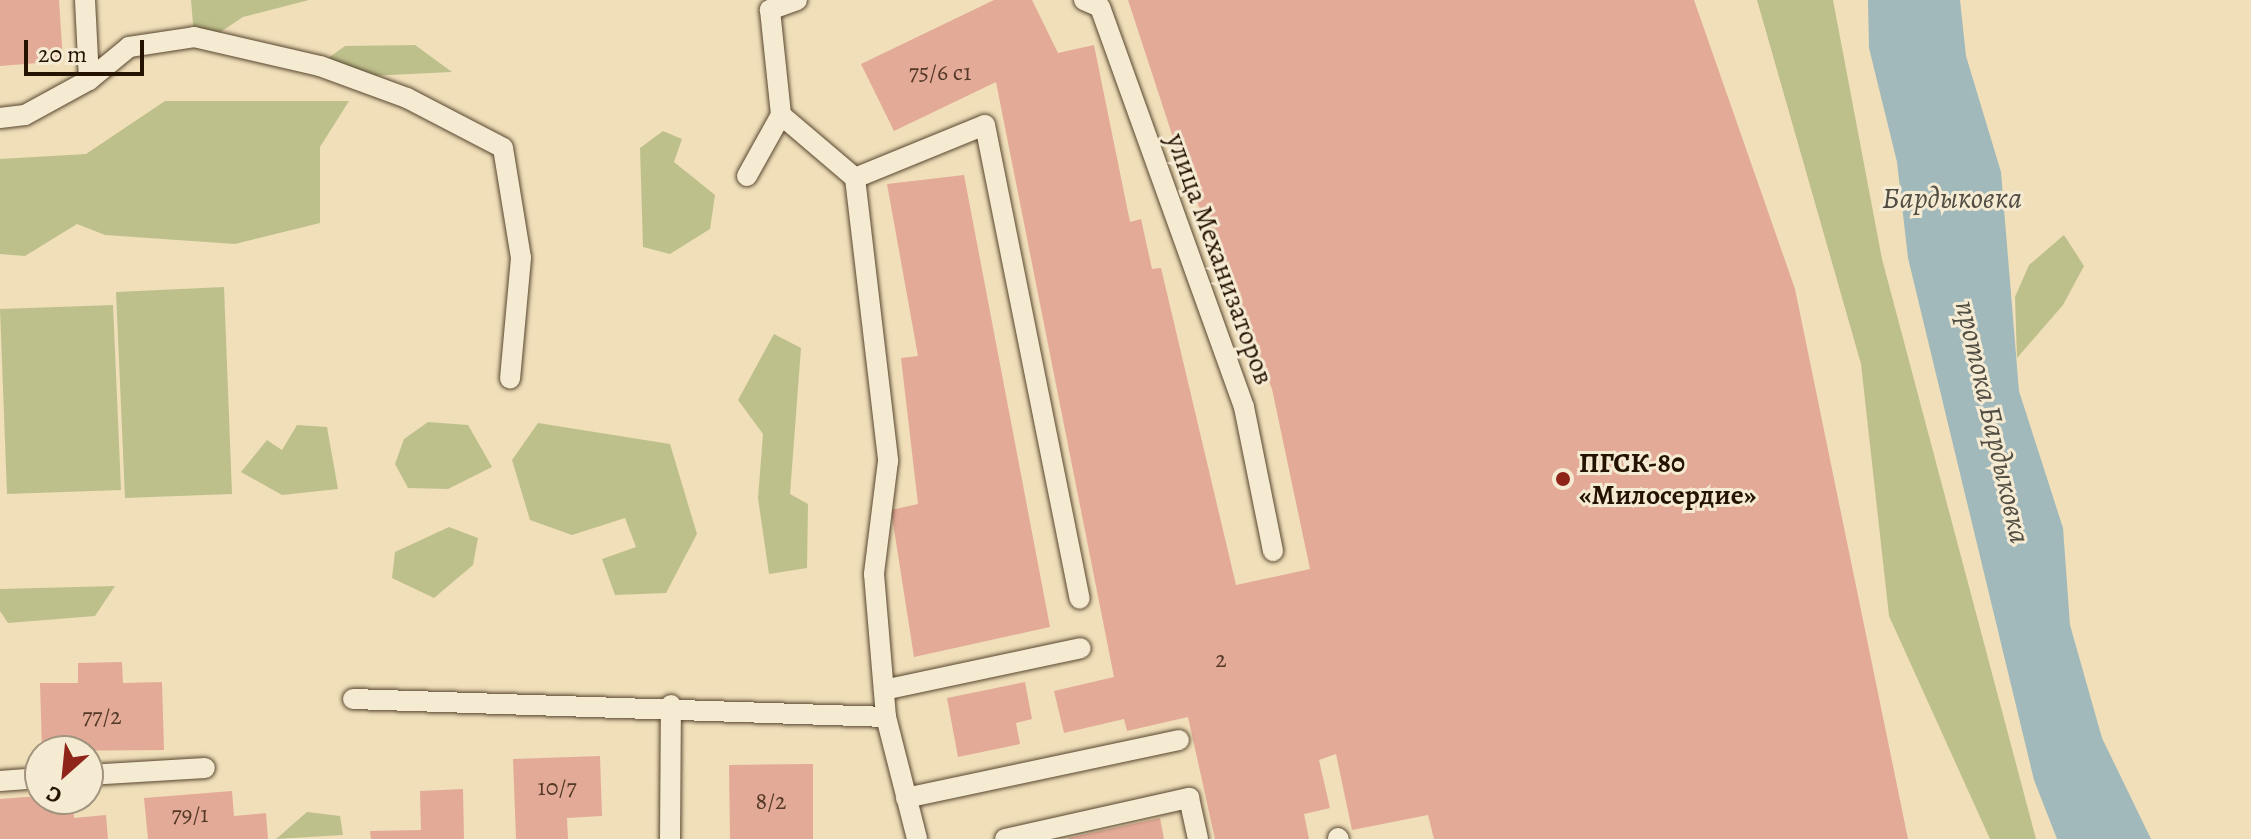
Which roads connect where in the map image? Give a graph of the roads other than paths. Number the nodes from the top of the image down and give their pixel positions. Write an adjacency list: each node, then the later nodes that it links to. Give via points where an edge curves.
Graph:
1 (85, 0): 4 (lane)
2 (797, 0): 5 (lane, via 770,10)
3 (1084, 0): 10 (lane, улица Механизаторов, via 1100,7 1244,407)
4 (89, 80): 6 (lane, via 25,115); 9 (lane, via 129,47 194,37 320,66 407,98 503,148 521,258)
5 (781, 115): 7 (lane); 8 (lane)
6 (0, 118)
7 (747, 176)
8 (855, 178): 11 (lane, via 985,125); 13 (lane, via 888,461 874,574)
9 (510, 379)
10 (1273, 551)
11 (1080, 599)
12 (1081, 648): 13 (lane)
13 (884, 690): 16 (lane)
14 (353, 699): 15 (lane)
15 (671, 705): 16 (lane); 23 (lane)
16 (886, 717): 22 (lane)
17 (1179, 740): 22 (lane)
18 (205, 768): 19 (lane)
19 (104, 774)
20 (24, 779): 21 (lane)
21 (0, 781)
22 (906, 798): 24 (lane)
23 (670, 839)
24 (917, 839)
25 (1005, 839): 26 (lane, via 1189,798)
26 (1198, 839)

